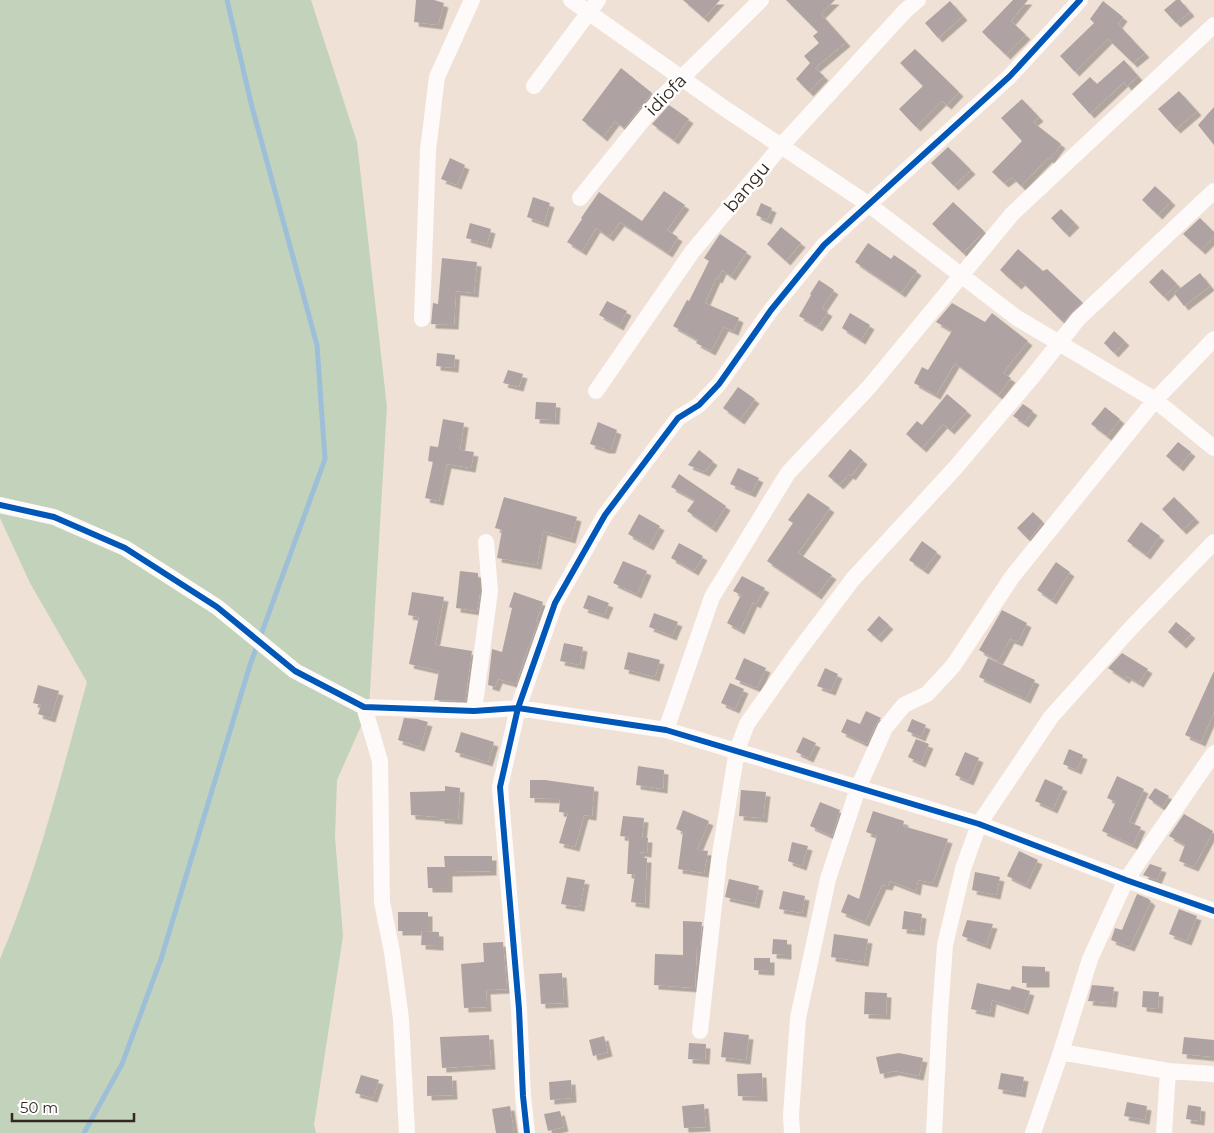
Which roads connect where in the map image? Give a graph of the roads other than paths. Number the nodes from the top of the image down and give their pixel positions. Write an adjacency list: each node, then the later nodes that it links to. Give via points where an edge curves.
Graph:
1 (472, 0): 15 (street, via 437,77 428,150)
2 (571, 0): 6 (street)
3 (761, 0): 8 (street, idiofa)
4 (918, 0): 10 (street, bangu)
5 (1080, 0): 13 (street, via 1010,76)
6 (593, 6): 8 (street); 9 (street)
7 (1214, 25): 14 (street, via 1012,214)
8 (682, 78): 10 (street); 12 (street, idiofa, via 659,100)
9 (534, 86)
10 (782, 145): 13 (street); 18 (street, bangu, via 692,252)
11 (1214, 191): 17 (street, via 1078,319)
12 (580, 198)
13 (868, 204): 14 (street); 25 (street, via 824,246 771,310 719,384 699,405 678,418 605,515 555,603)
14 (963, 276): 17 (street, via 1017,318); 27 (street, via 870,386 788,473 712,597)
15 (422, 319)
16 (1214, 339): 19 (street)
17 (1060, 344): 19 (street); 28 (street, via 956,467 853,579 747,724)
18 (596, 391)
19 (1155, 400): 20 (street); 30 (street, via 1012,578 953,666 927,694 904,705 885,728)
20 (1214, 448)
21 (0, 505): 24 (street, via 54,517 125,548 217,607 295,671)
22 (486, 542): 26 (street, via 490,591)
23 (1214, 542): 31 (street, via 1051,717)
24 (364, 707): 26 (street); 38 (street, via 380,761 382,902 401,1019)
25 (518, 708): 26 (street); 27 (street); 39 (street, via 500,787)
26 (474, 711)
27 (666, 730): 28 (street)
28 (737, 750): 30 (street); 34 (street)
29 (1214, 753): 32 (street)
30 (858, 788): 31 (street); 40 (street, via 828,879 798,1018)
31 (979, 824): 32 (street); 41 (street, via 963,869 945,945)
32 (1126, 880): 33 (street); 35 (street, via 1090,959)
33 (1214, 911)
34 (700, 1031)
35 (1061, 1052): 36 (street); 42 (street)
36 (1168, 1072): 37 (street); 43 (street)
37 (1214, 1074)
38 (407, 1133)
39 (527, 1133)
40 (792, 1133)
41 (934, 1133)
42 (1033, 1133)
43 (1164, 1133)

